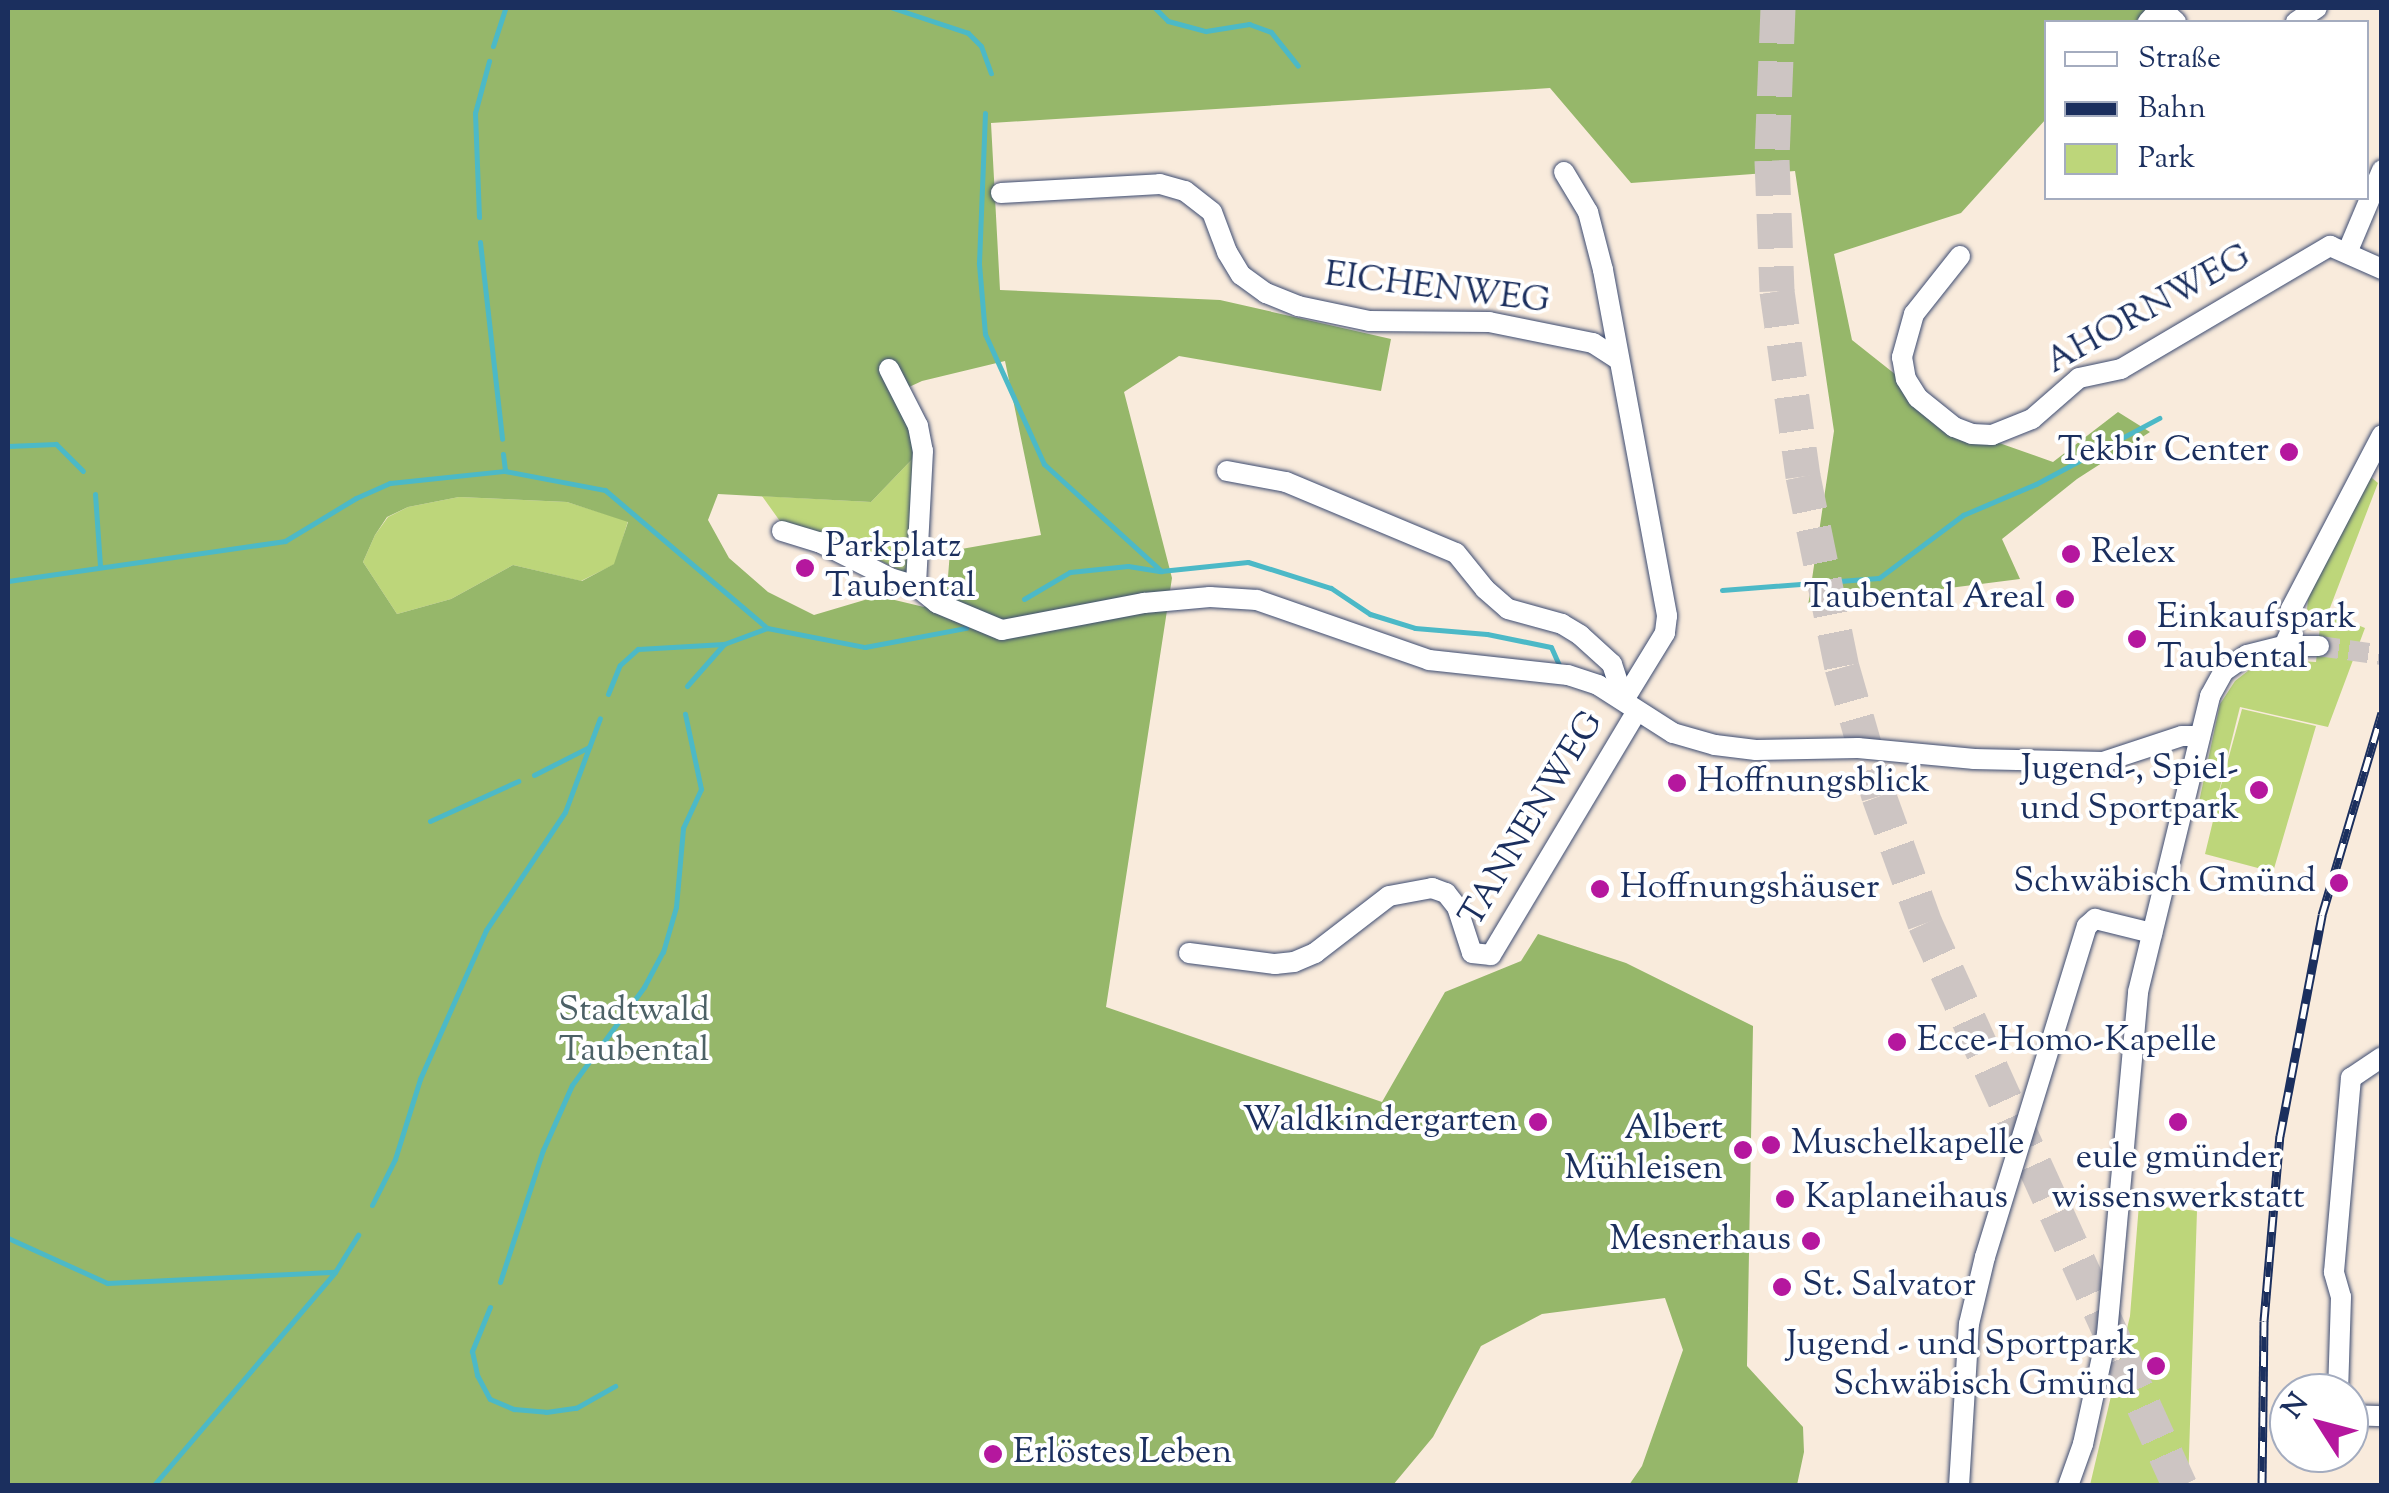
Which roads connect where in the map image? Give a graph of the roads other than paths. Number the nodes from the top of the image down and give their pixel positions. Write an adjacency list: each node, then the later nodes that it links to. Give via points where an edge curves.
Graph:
1 (2150, 20): 2 (street, via 2156,13)
2 (2174, 20)
3 (2382, 170): 6 (street)
4 (1564, 172): 9 (street, via 1588,212)
5 (1001, 193): 9 (street, EICHENWEG, via 1160,184 1212,212 1242,275 1298,306 1370,321 1490,322 1593,344)
6 (2347, 253): 7 (street, AHORNWEG, via 2330,246 2122,370 2079,378 2032,419 1992,435 1954,427 1918,398 1902,357 1914,314); 8 (street)
7 (1960, 256)
8 (2382, 269)
9 (1618, 359): 17 (street, via 1668,616)
10 (890, 370): 14 (street, via 923,451)
11 (2382, 435): 15 (street, via 2292,608)
12 (1226, 471): 17 (street, via 1286,482 1456,553 1508,608 1580,635 1612,664)
13 (782, 530): 14 (street)
14 (916, 586): 17 (street, via 937,603 1002,630 1144,604 1246,598 1429,660 1568,676)
15 (2284, 646): 16 (street); 18 (street, via 2247,655 2224,671)
16 (2319, 646)
17 (1630, 707): 18 (street, via 1672,734 1756,750 1858,748 2103,762); 20 (street, TANNENWEG, via 1491,955 1472,954 1458,907 1432,888 1388,896 1294,962)
18 (2200, 736): 19 (street)
19 (2152, 933): 23 (street, via 2095,919 2087,926 1973,1307); 24 (street, via 2131,1038 2106,1334)
20 (1189, 952)
21 (2382, 1057): 22 (street, via 2351,1078 2334,1272)
22 (2338, 1373)
23 (1959, 1486)
24 (2068, 1486)

